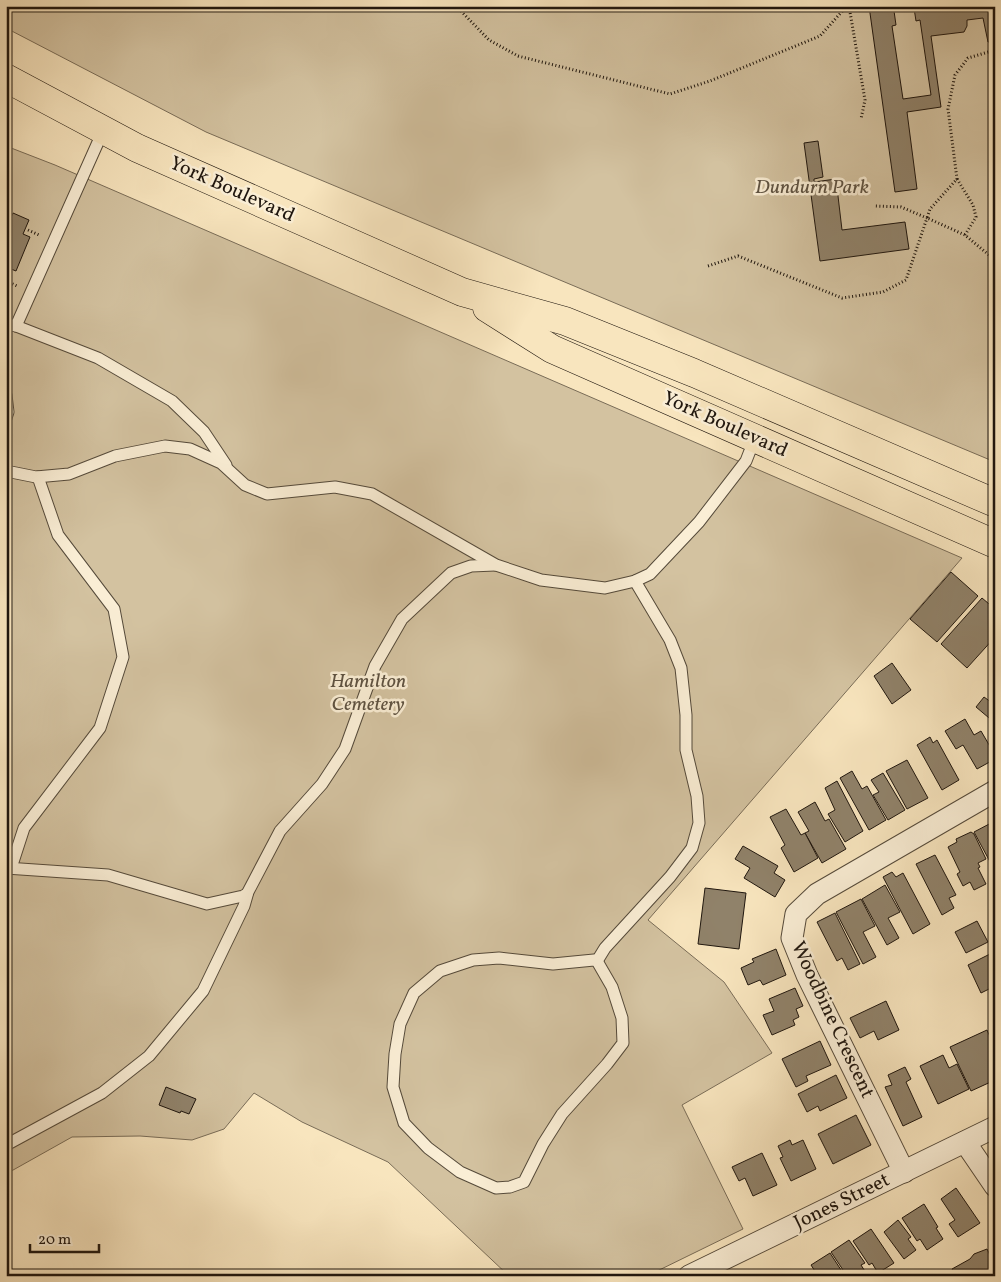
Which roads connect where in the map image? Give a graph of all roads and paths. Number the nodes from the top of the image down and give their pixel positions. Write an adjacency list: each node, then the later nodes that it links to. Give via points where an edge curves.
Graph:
1 (456, 6): 2 (path, via 488,40 518,56 670,94 820,36)
2 (848, 6): 5 (path, via 865,100)
3 (995, 50): 7 (path, via 968,58 955,75 948,109)
4 (6, 78): 6 (main road, York Boulevard)
5 (861, 119)
6 (103, 131): 13 (main road, York Boulevard); 14 (lane)
7 (957, 179): 9 (path, via 930,209); 10 (path, via 973,205 976,217)
8 (875, 206): 9 (path, via 901,206)
9 (927, 218): 10 (path); 12 (path, via 906,280 883,292 842,298 738,256)
10 (965, 235): 11 (path)
11 (995, 260)
12 (708, 266)
13 (462, 292): 17 (main road, York Boulevard, via 552,349); 21 (main road, York Boulevard, via 575,324)
14 (11, 325): 18 (lane, via 98,358 172,401 204,432)
15 (6, 394): 16 (lane)
16 (6, 418)
17 (755, 438): 22 (main road, York Boulevard); 24 (lane, via 746,461 699,522 650,574)
18 (228, 468): 20 (lane, via 190,449 165,446 116,456 69,474); 23 (lane, via 245,485 268,494 335,487 372,494)
19 (6, 471): 20 (lane)
20 (38, 477): 26 (lane, via 58,535 114,609 123,656 100,728 24,828)
21 (995, 503)
22 (995, 544)
23 (496, 565): 24 (lane, via 541,580 605,588); 27 (lane, via 471,566 451,573 402,619 375,666 345,749 322,784 280,831)
24 (635, 581): 28 (lane, via 670,640 681,668 686,750 697,796 699,822 692,848 670,877 604,948)
25 (995, 791): 32 (street, Woodbine Crescent, via 817,894 796,914 792,938 807,975)
26 (8, 868): 27 (lane, via 108,876 206,904)
27 (247, 894): 31 (lane, via 203,991 149,1056 102,1093)
28 (597, 961): 28 (lane, via 552,964 499,958 472,960 440,970 414,993 400,1024 393,1087 404,1123 428,1148 460,1172 496,1188 524,1182 562,1114 608,1064 623,1042 622,1018 612,987)
29 (995, 1127): 30 (street, Jones Street)
30 (965, 1142): 32 (street, Jones Street); 33 (street)
31 (6, 1145)
32 (904, 1172): 34 (street, Jones Street)
33 (995, 1186)
34 (689, 1276)

